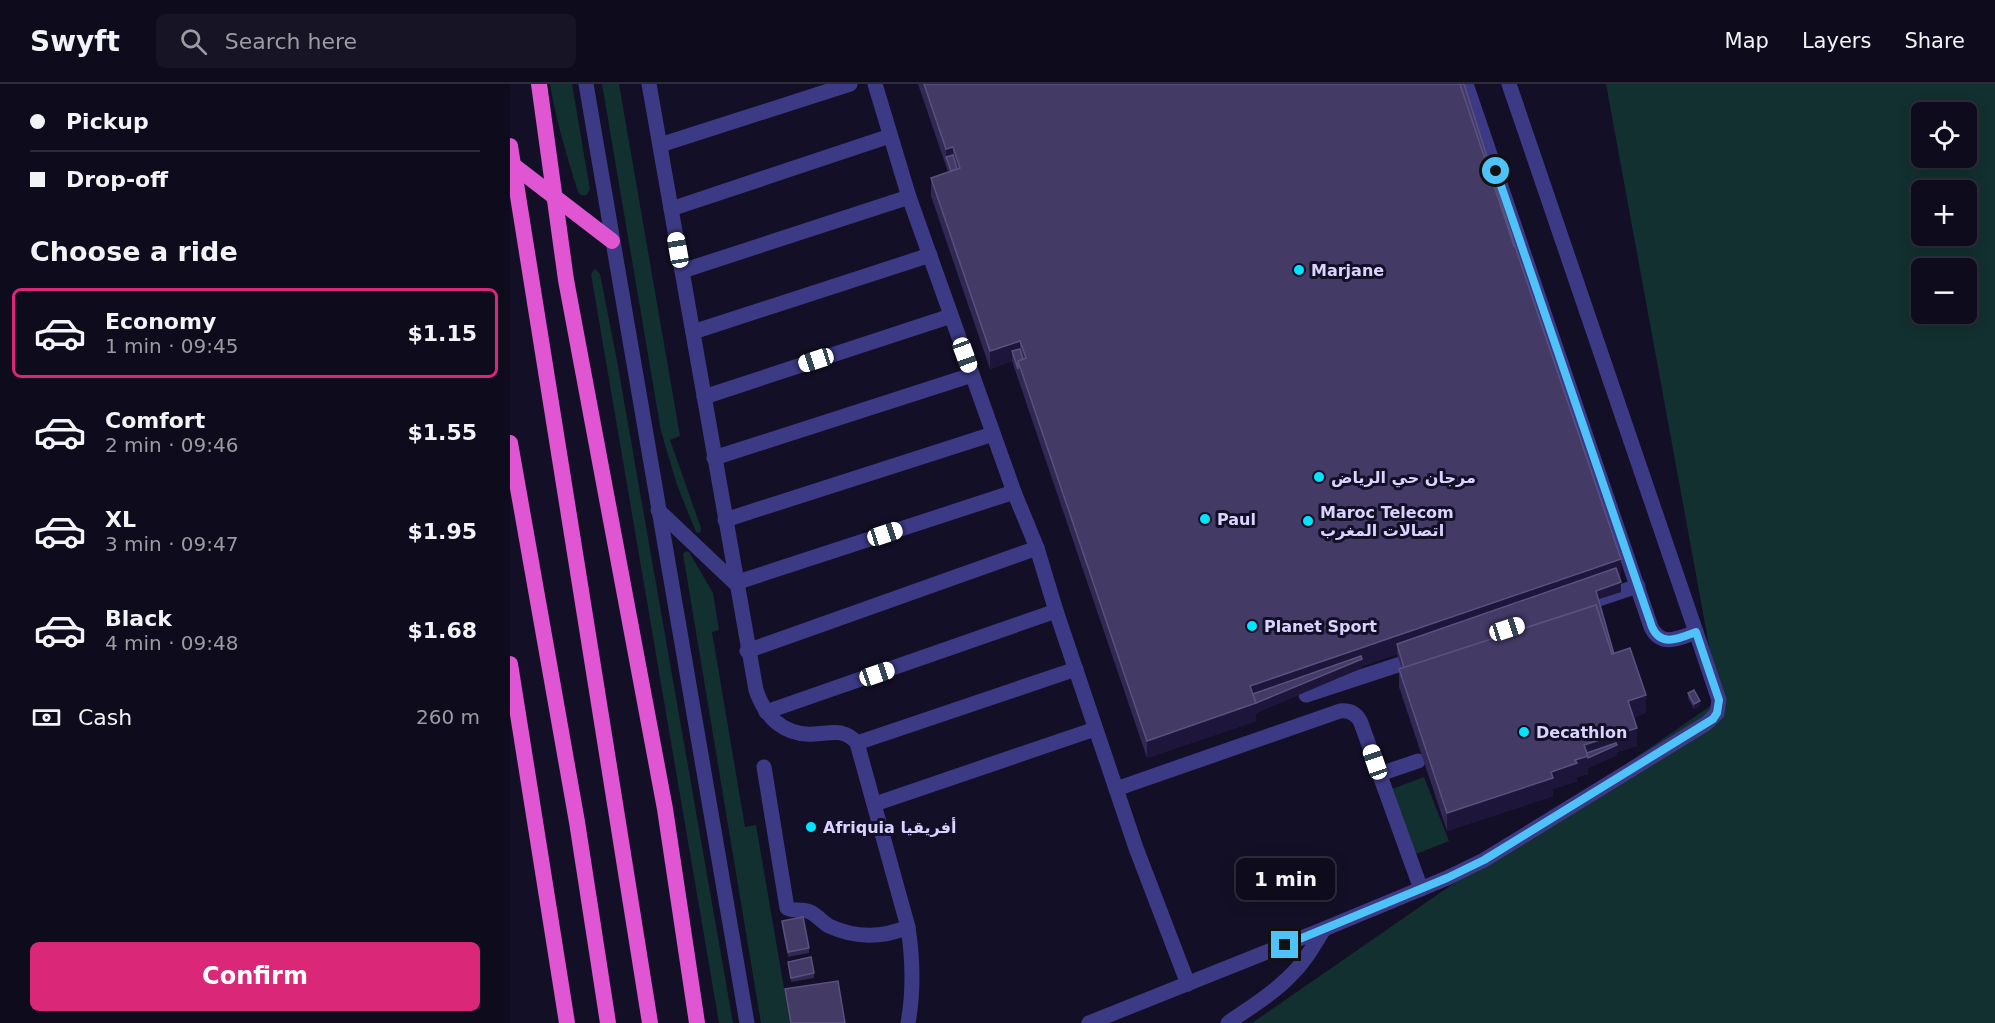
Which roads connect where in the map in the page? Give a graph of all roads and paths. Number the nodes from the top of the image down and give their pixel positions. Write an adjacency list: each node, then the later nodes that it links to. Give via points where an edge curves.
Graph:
1 (539, 84): 12 (highway)
2 (586, 84): 15 (lane)
3 (649, 84): 9 (lane)
4 (850, 84): 9 (lane)
5 (874, 84): 8 (lane)
6 (1466, 84): 30 (lane)
7 (1509, 84): 33 (lane)
8 (890, 136): 13 (lane); 14 (lane)
9 (660, 145): 14 (lane)
10 (510, 146): 11 (highway)
11 (513, 165): 12 (highway); 54 (highway)
12 (555, 196): 15 (highway); 55 (highway, via 566,280 665,809)
13 (909, 196): 16 (lane); 17 (lane)
14 (671, 210): 17 (lane)
15 (612, 241): 26 (lane)
16 (930, 255): 18 (lane); 19 (lane)
17 (682, 271): 19 (lane)
18 (951, 315): 20 (lane); 21 (lane)
19 (693, 332): 21 (lane)
20 (972, 375): 22 (lane); 24 (lane)
21 (704, 397): 24 (lane)
22 (993, 434): 25 (lane); 27 (lane)
23 (510, 443): 53 (highway)
24 (714, 458): 27 (lane)
25 (1014, 492): 28 (lane); 29 (lane)
26 (658, 510): 29 (lane); 56 (lane)
27 (725, 520): 29 (lane)
28 (1037, 548): 31 (lane); 34 (lane)
29 (735, 583): 34 (lane)
30 (1638, 586): 32 (lane); 33 (lane, via 1658,636 1673,640)
31 (1056, 611): 37 (lane); 39 (lane)
32 (1563, 611)
33 (1696, 632): 47 (lane, via 1719,700 1713,719 1484,860)
34 (747, 651): 39 (lane, via 756,690)
35 (1429, 655): 38 (lane)
36 (510, 664): 52 (highway)
37 (1076, 669): 40 (lane); 41 (lane)
38 (1306, 695)
39 (766, 712): 41 (lane, via 790,730 813,734 843,732)
40 (1095, 729): 45 (lane); 46 (lane)
41 (857, 743): 46 (lane)
42 (1418, 761): 44 (lane)
43 (765, 767): 48 (lane, via 787,908 807,910 829,926 866,935 894,933)
44 (1378, 770): 45 (lane, via 1359,718 1340,711); 47 (lane)
45 (1116, 789): 50 (lane)
46 (875, 804): 48 (lane)
47 (1421, 889): 49 (lane)
48 (908, 927): 57 (lane, via 913,981)
49 (1324, 929): 50 (lane); 58 (lane, via 1306,958 1283,983)
50 (1188, 984): 51 (lane)
51 (1096, 1022)
52 (567, 1023)
53 (608, 1023)
54 (650, 1023)
55 (697, 1023)
56 (747, 1023)
57 (908, 1023)
58 (1228, 1023)

